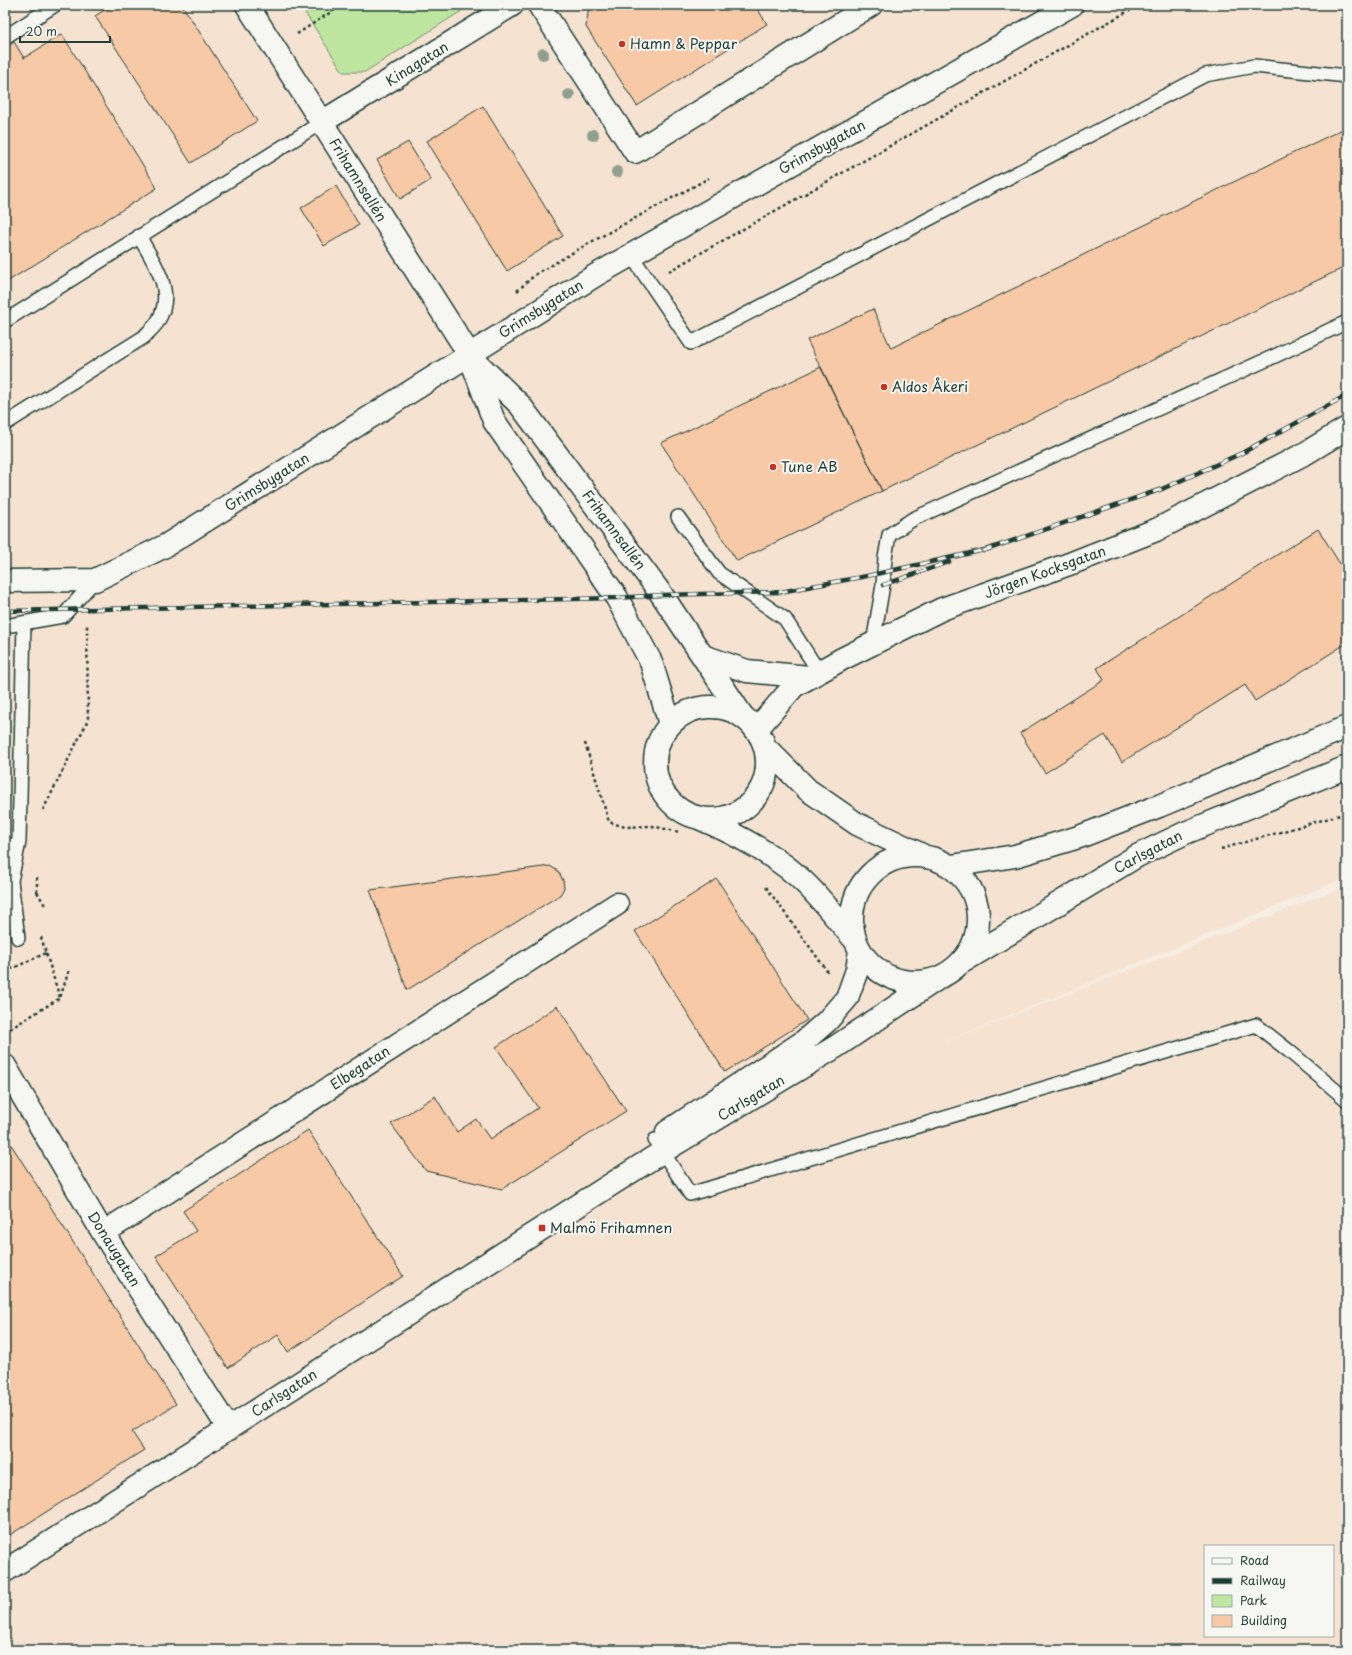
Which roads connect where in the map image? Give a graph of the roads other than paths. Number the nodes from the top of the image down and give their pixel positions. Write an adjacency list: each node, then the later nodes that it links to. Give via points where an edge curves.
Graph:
1 (55, 5): 7 (lane)
2 (247, 5): 9 (street, Frihamnsallén)
3 (512, 5): 9 (street, Kinagatan)
4 (539, 5): 5 (street, via 635,152)
5 (871, 5)
6 (1072, 5): 11 (street, Grimsbygatan)
7 (5, 37)
8 (1347, 76): 11 (lane, via 1254,66 1205,75 691,344)
9 (322, 122): 10 (lane); 14 (street, Frihamnsallén)
10 (139, 236): 12 (lane); 15 (lane, via 166,292 165,307 158,323 144,337)
11 (631, 254): 14 (street, Grimsbygatan)
12 (5, 321)
13 (1347, 322): 22 (lane, via 913,519 889,535)
14 (469, 354): 18 (street, Grimsbygatan, via 165,546); 23 (street, Frihamnsallén, via 520,405 662,594); 25 (street, Frihamnsallén, via 494,421 617,598 651,662)
15 (5, 424)
16 (1347, 428): 22 (street, Jörgen Kocksgatan, via 1306,453 1156,530 942,609)
17 (678, 517): 24 (lane, via 719,573 785,619)
18 (95, 580): 19 (street, Grimsbygatan); 20 (lane, via 63,616)
19 (5, 581)
20 (24, 623): 21 (lane); 30 (lane)
21 (5, 626)
22 (873, 643): 24 (street, Jörgen Kocksgatan)
23 (703, 656): 24 (street, via 748,671); 27 (street, Frihamnsallén)
24 (814, 674): 27 (street, Jörgen Kocksgatan, via 794,686)
25 (670, 724): 27 (street, via 686,712 705,707 725,709); 29 (street, via 661,736 655,754 656,778 671,803 687,814)
26 (1347, 727): 33 (street, via 1079,837 1015,856)
27 (754, 731): 29 (street, via 767,765 764,780 755,797 741,810); 32 (street, Frihamnsallén, via 808,790 857,824)
28 (1347, 768): 37 (street, Carlsgatan, via 1185,833 1137,856)
29 (690, 825): 36 (street, via 726,830 762,850 807,884)
30 (19, 842): 31 (lane); 35 (lane, via 11,881)
31 (5, 849)
32 (923, 856): 33 (street); 36 (street, via 892,860 867,878 858,892 852,913)
33 (951, 866): 37 (street, via 969,884 978,908 975,942)
34 (617, 904): 42 (street, Elbegatan)
35 (18, 938)
36 (858, 945): 38 (street, via 872,966 892,978 917,983); 41 (street, Carlsgatan, via 856,970 847,998 827,1021 803,1042)
37 (962, 962): 38 (street)
38 (937, 979): 41 (street, Carlsgatan, via 837,1046)
39 (5, 1066): 42 (street, Donaugatan)
40 (1347, 1100): 41 (lane, via 1256,1025 690,1194)
41 (659, 1146): 43 (street, Carlsgatan, via 562,1215)
42 (103, 1233): 43 (street, Donaugatan)
43 (229, 1429): 44 (street, Carlsgatan)
44 (5, 1571)

